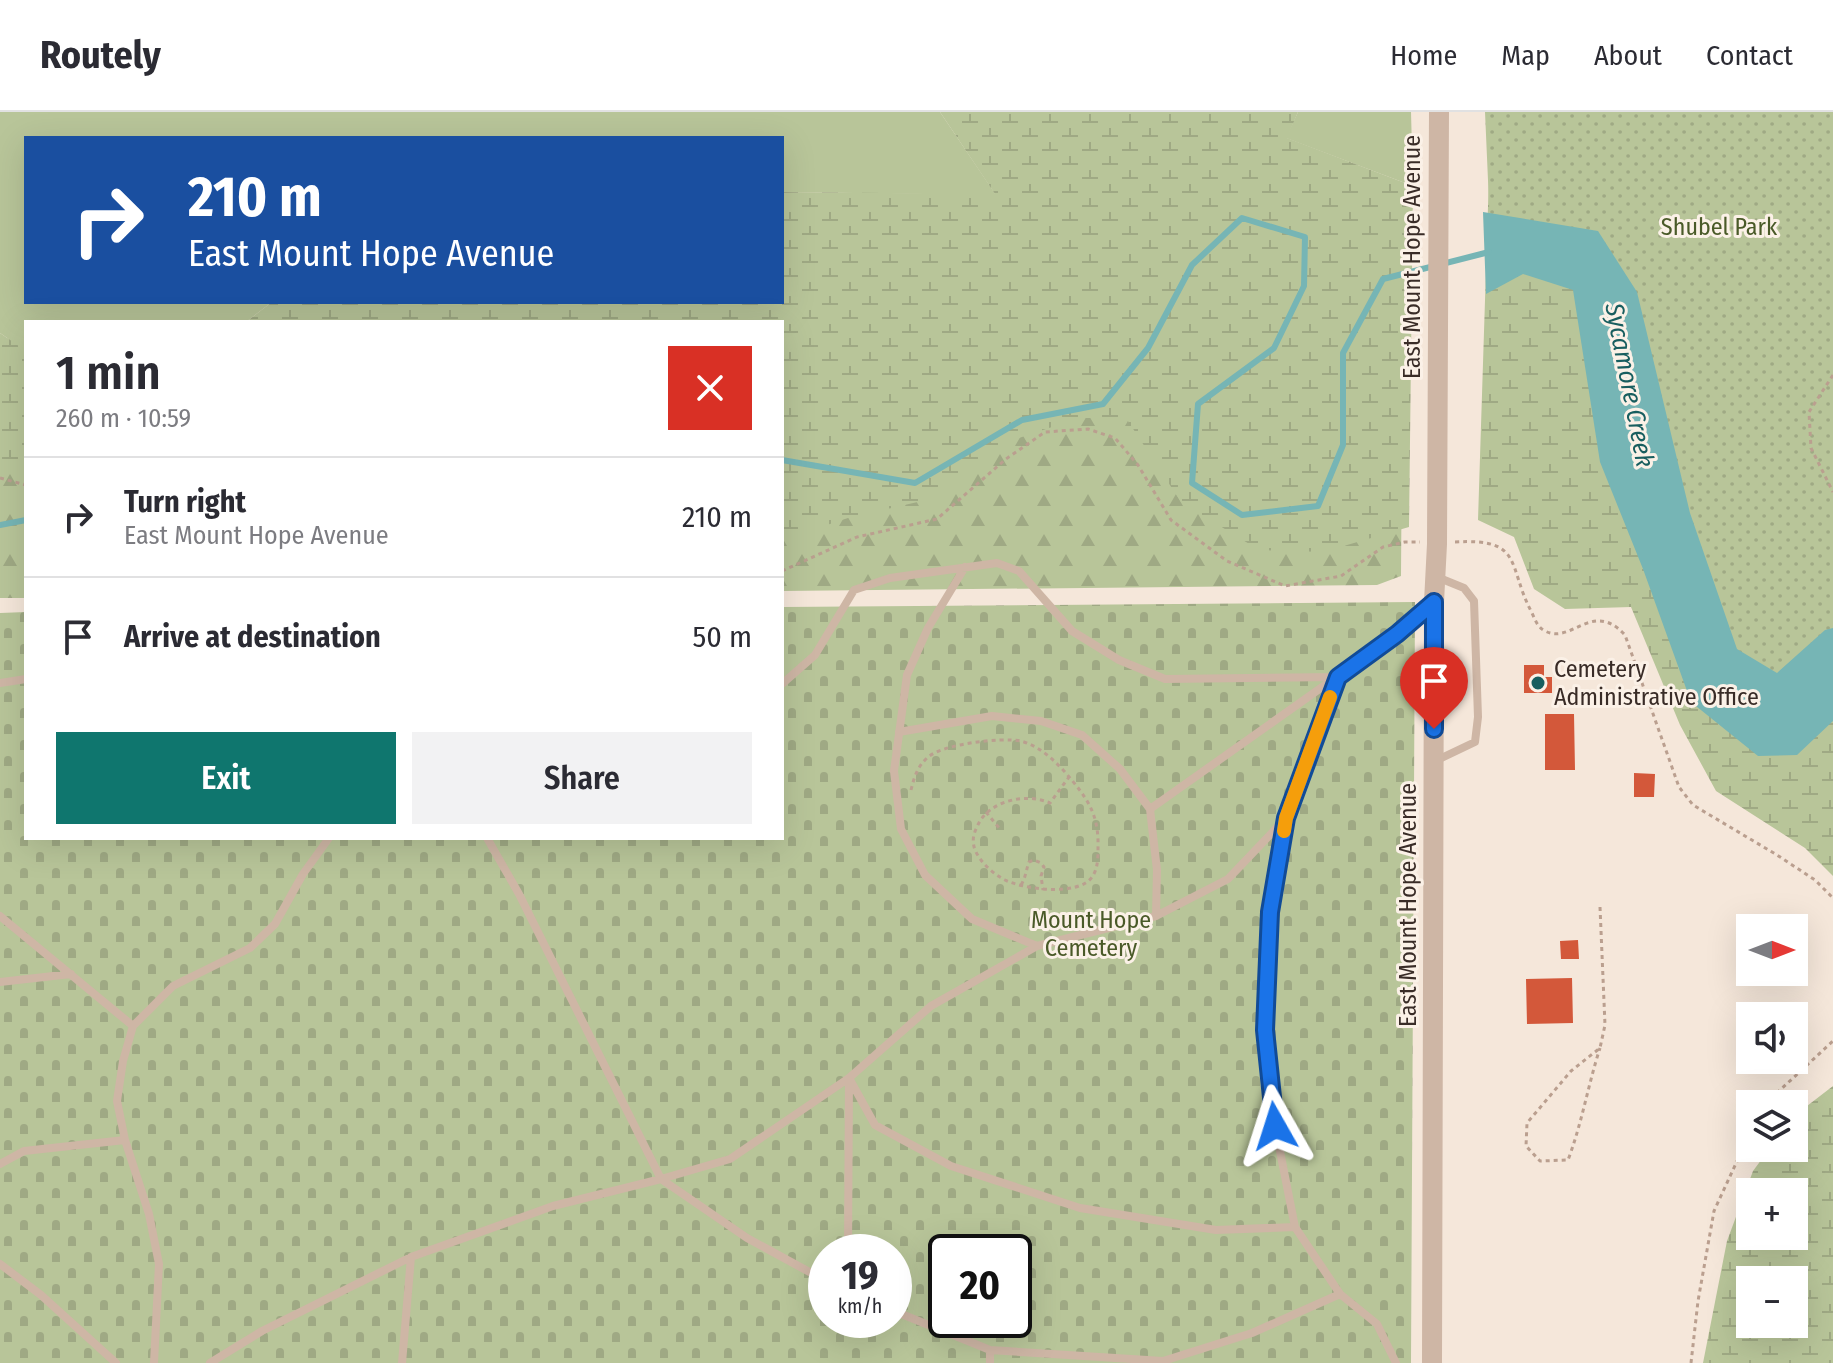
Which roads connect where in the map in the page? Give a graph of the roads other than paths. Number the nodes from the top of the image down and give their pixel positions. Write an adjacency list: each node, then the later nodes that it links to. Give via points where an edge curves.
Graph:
1 (1439, 112): 3 (street, East Mount Hope Avenue)
2 (965, 567): 5 (lane, via 997,563 1019,571 1072,631 1119,660 1165,679); 7 (lane, via 890,578 854,590 815,655); 9 (lane, via 907,675)
3 (1436, 577): 4 (street, East Mount Hope Avenue); 10 (lane, via 1464,588 1474,601 1478,717 1475,742)
4 (1434, 602): 5 (lane); 10 (street, East Mount Hope Avenue)
5 (1338, 677): 11 (lane); 12 (lane)
6 (24, 679): 8 (lane)
7 (784, 682)
8 (0, 683)
9 (899, 732): 11 (lane, via 992,716 1041,721 1082,735 1120,769); 17 (lane, via 894,771 901,829 925,875 972,919)
10 (1434, 761): 39 (street, East Mount Hope Avenue)
11 (1150, 809): 16 (lane)
12 (1286, 818): 16 (lane, via 1228,879); 25 (lane, via 1270,912 1265,1030 1275,1126)
13 (328, 840): 20 (lane, via 267,932 250,948 173,986)
14 (488, 840): 24 (lane)
15 (0, 916): 18 (lane)
16 (1156, 916): 17 (lane)
17 (1037, 946): 21 (lane, via 931,1006)
18 (71, 974): 19 (lane); 20 (lane)
19 (0, 982)
20 (133, 1026): 22 (lane, via 117,1101)
21 (849, 1078): 24 (lane, via 730,1159); 25 (lane, via 875,1125 951,1166 1080,1208 1216,1230); 26 (lane)
22 (125, 1140): 23 (lane, via 24,1151); 34 (lane, via 159,1264)
23 (0, 1164)
24 (661, 1179): 27 (lane, via 553,1206); 29 (lane, via 747,1238)
25 (1295, 1227): 30 (lane)
26 (848, 1234)
27 (411, 1257): 35 (lane, via 262,1331); 36 (lane)
28 (0, 1264): 33 (lane)
29 (808, 1271)
30 (1340, 1294): 32 (lane, via 1252,1333 1163,1361); 38 (lane, via 1377,1324)
31 (912, 1318): 32 (lane)
32 (990, 1350): 37 (lane)
33 (116, 1363)
34 (154, 1363)
35 (210, 1363)
36 (402, 1363)
37 (990, 1363)
38 (1396, 1363)
39 (1432, 1363)

